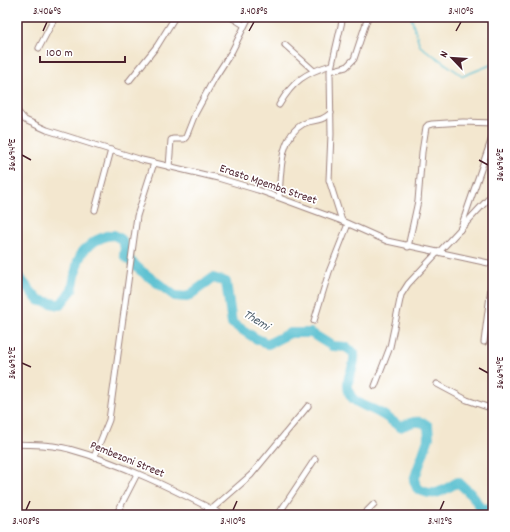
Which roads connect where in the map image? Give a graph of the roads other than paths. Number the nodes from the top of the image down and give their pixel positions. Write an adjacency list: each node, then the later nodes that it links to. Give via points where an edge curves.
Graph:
1 (55, 17): 9 (street)
2 (175, 17): 13 (street, via 157,46)
3 (231, 17): 7 (street)
4 (248, 17): 7 (street)
5 (343, 17): 10 (street)
6 (368, 17): 12 (street, via 354,58 346,67)
7 (244, 25): 21 (street, via 232,51 195,114 186,137 171,140)
8 (285, 45): 11 (street)
9 (39, 48)
10 (331, 65): 11 (street); 12 (street)
11 (313, 70): 14 (street, via 286,92)
12 (330, 71): 16 (street)
13 (129, 81)
14 (279, 105)
15 (17, 111): 19 (street, Erasto Mpemba Street, via 30,123)
16 (331, 113): 23 (street, via 320,121 302,124 288,139 283,154); 25 (street, via 329,180)
17 (493, 123): 28 (street, via 457,122 426,127 418,201)
18 (493, 135): 27 (street)
19 (111, 150): 20 (street, Erasto Mpemba Street); 24 (street)
20 (154, 163): 21 (street, Erasto Mpemba Street); 39 (street, via 137,216 109,420)
21 (169, 167): 23 (street, Erasto Mpemba Street, via 218,178)
22 (493, 194): 27 (street)
23 (279, 197): 25 (street, Erasto Mpemba Street)
24 (95, 210)
25 (342, 221): 26 (street, Erasto Mpemba Street)
26 (348, 224): 28 (street, Erasto Mpemba Street); 32 (street, via 322,290)
27 (460, 230): 29 (street)
28 (408, 247): 29 (street, Erasto Mpemba Street)
29 (437, 253): 30 (street, Erasto Mpemba Street); 35 (street, via 401,295 390,347)
30 (493, 264)
31 (493, 272): 33 (street)
32 (314, 321)
33 (484, 342)
34 (437, 384): 37 (street, via 467,400)
35 (375, 386)
36 (308, 406): 43 (street, via 251,475)
37 (493, 409)
38 (17, 444): 39 (street, Pembezoni Street, via 68,449)
39 (94, 457): 41 (street, Pembezoni Street)
40 (315, 459): 47 (street)
41 (137, 474): 43 (street, Pembezoni Street); 44 (street)
42 (374, 504): 48 (street)
43 (210, 508): 45 (street); 46 (street, Pembezoni Street)
44 (116, 515)
45 (204, 515)
46 (223, 515)
47 (278, 515)
48 (363, 515)

